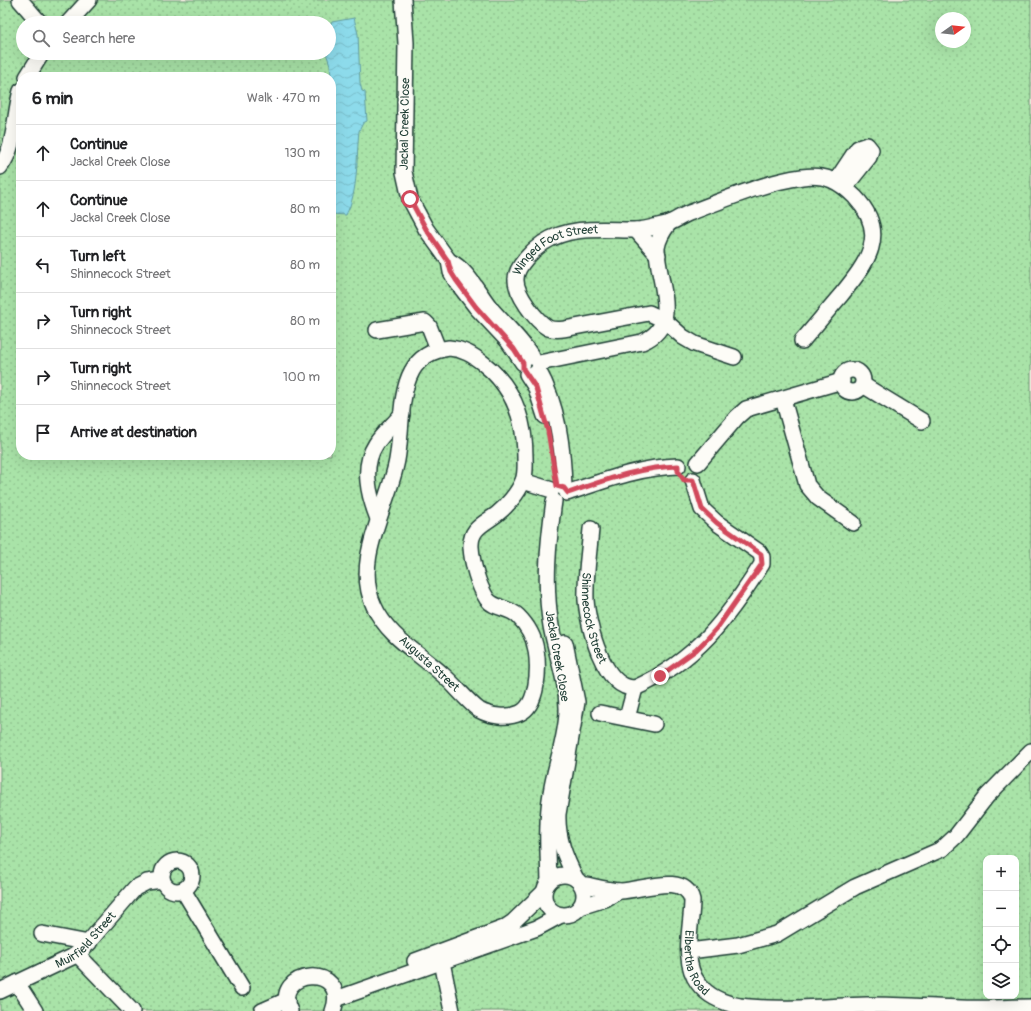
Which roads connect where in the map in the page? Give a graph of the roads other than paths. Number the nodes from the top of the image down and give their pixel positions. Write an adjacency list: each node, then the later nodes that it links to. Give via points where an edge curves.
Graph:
1 (20, 0): 4 (street)
2 (89, 0): 5 (street)
3 (403, 0): 19 (street, Jackal Creek Close, via 406,43 404,172 407,189 426,229 448,261 456,280 481,313)
4 (34, 16)
5 (74, 16)
6 (38, 60): 7 (street)
7 (30, 72)
8 (16, 109): 9 (street)
9 (6, 142): 10 (street, via 6,158)
10 (0, 167)
11 (669, 223): 12 (street, Winged Foot Street); 13 (street, via 660,238); 16 (street, Winged Foot Street, via 687,214 792,179 817,176 841,184 866,209 874,239 871,252 856,276)
12 (636, 230): 13 (street); 14 (street, Winged Foot Street, via 588,230 552,238 537,248 521,266 516,274 517,287 533,314 544,325 553,329 645,314 653,314)
13 (658, 255): 14 (street, via 665,299)
14 (664, 320): 18 (street, Winged Foot Street, via 695,344); 19 (street, via 657,332 642,342)
15 (377, 330): 17 (street, via 424,322 429,326)
16 (802, 341)
17 (438, 349): 21 (street, Augusta Street, via 424,356 413,369 406,389); 26 (street, Augusta Street, via 458,348 469,353 490,368 506,386 516,406 523,432)
18 (734, 357)
19 (532, 365): 27 (street, Jackal Creek Close, via 536,388 545,414)
20 (782, 399): 22 (street, via 842,381 844,388 852,392 863,385); 23 (street, via 744,411); 29 (street, via 807,485 818,498)
21 (402, 414): 28 (street, Augusta Street, via 397,462); 28 (street, Augusta Street, via 376,445 368,468 370,492)
22 (922, 421)
23 (698, 463): 24 (street, via 689,458); 25 (street, via 700,473)
24 (678, 466): 25 (street, via 684,480); 27 (street, via 659,467)
25 (693, 480): 31 (street, via 702,509 717,523 759,552 762,564 702,645 660,676)
26 (523, 481): 27 (street); 28 (street, Augusta Street, via 503,509 475,529 471,540 480,586 492,604 511,610 520,618 529,630 536,650 534,694 529,707 517,715 486,714 479,710 443,674 411,650 382,619 374,607 367,584 368,566)
27 (559, 493): 37 (street, Jackal Creek Close, via 556,571 558,598 577,702 558,826 563,853); 38 (street, Jackal Creek Close, via 548,544 546,579 551,626 565,690 567,713 548,808)
28 (378, 519)
29 (853, 524)
30 (591, 529): 31 (street, Shinnecock Street, via 586,601 591,631 609,674 620,685)
31 (635, 688): 33 (street)
32 (600, 713): 33 (street)
33 (627, 718): 34 (street)
34 (654, 724)
35 (1031, 751): 45 (street, via 987,796 956,836 942,849 855,887 777,934 738,945)
36 (162, 880): 39 (street, via 168,888 177,892); 39 (street, via 164,868 168,864 184,863 192,877 187,888); 44 (street, Muirfield Street, via 147,882 135,888)
37 (578, 882): 38 (street, via 565,875 554,877); 40 (street, Elbertha Road); 41 (street, via 584,896)
38 (546, 886): 42 (street, via 546,904); 51 (street, via 513,922 504,928)
39 (183, 890): 49 (street)
40 (619, 891): 41 (street, Elbertha Road); 45 (street, Elbertha Road, via 675,884 685,888 692,900)
41 (580, 907): 42 (street)
42 (561, 915): 47 (street, via 538,928)
43 (42, 934): 44 (street)
44 (89, 943): 46 (street, Muirfield Street)
45 (689, 951): 53 (street, Elbertha Road, via 694,976 705,991 720,1001 741,1007)
46 (77, 954): 48 (street, Muirfield Street); 55 (street)
47 (442, 962): 51 (street); 57 (street)
48 (18, 982): 50 (street, Muirfield Street); 54 (street)
49 (242, 988)
50 (0, 991)
51 (334, 1000): 52 (street, via 322,978 306,976 292,985 288,992)
52 (289, 1006): 56 (street)
53 (1031, 1007)
54 (35, 1011)
55 (132, 1011)
56 (262, 1011)
57 (452, 1011)

